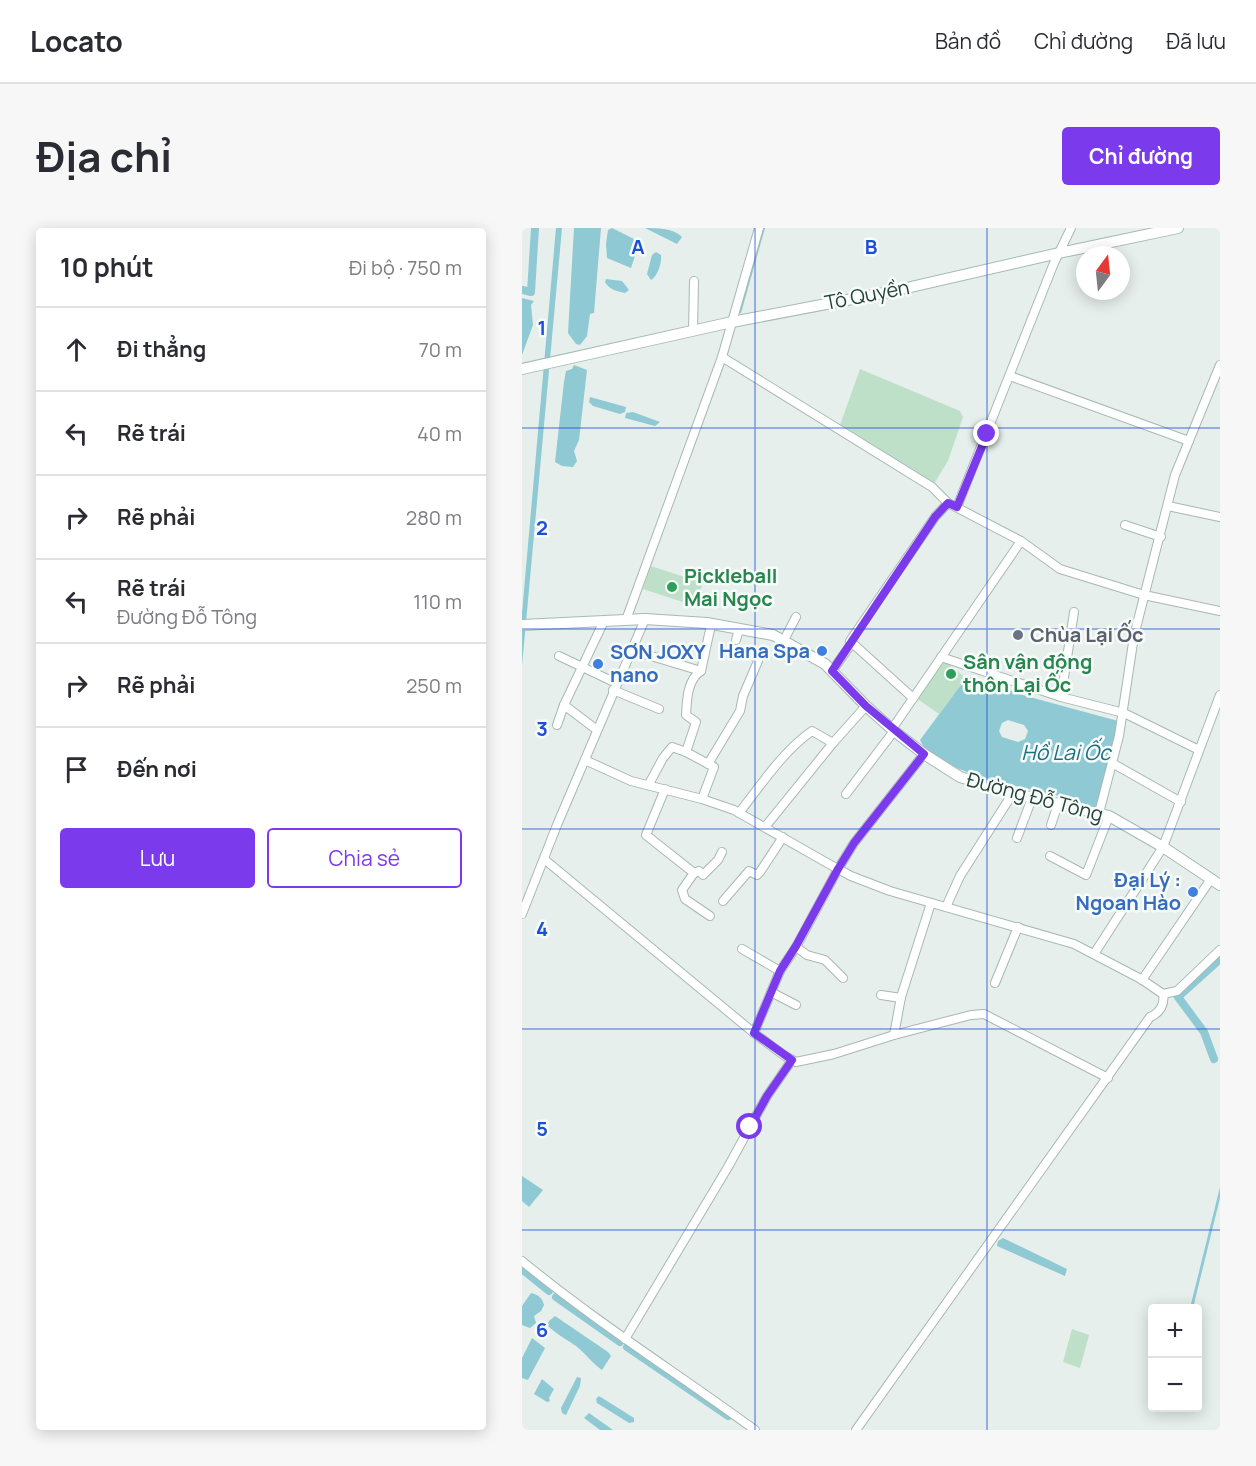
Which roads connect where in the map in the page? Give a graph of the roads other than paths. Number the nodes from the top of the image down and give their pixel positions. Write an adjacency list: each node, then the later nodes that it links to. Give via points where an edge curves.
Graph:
1 (759, 228): 6 (street, via 757,246)
2 (1071, 228): 4 (street)
3 (1178, 228): 4 (main road, Tô Quyền)
4 (1059, 253): 6 (main road, Tô Quyền, via 889,292); 11 (street)
5 (694, 281): 7 (street)
6 (732, 322): 7 (main road, Tô Quyền); 8 (street)
7 (693, 331): 10 (main road, Tô Quyền)
8 (722, 357): 13 (street, via 932,487); 24 (street)
9 (1220, 365): 12 (street)
10 (527, 368)
11 (1010, 376): 12 (street); 13 (street)
12 (1189, 441): 14 (street)
13 (953, 505): 18 (street); 29 (street, via 935,517)
14 (1168, 506): 15 (street); 17 (street)
15 (1220, 518)
16 (1125, 525): 17 (street)
17 (1161, 537): 19 (street)
18 (1021, 541): 19 (street, via 1060,569); 32 (street)
19 (1144, 596): 20 (street); 44 (street, via 1134,636)
20 (1220, 610)
21 (1074, 612): 39 (street)
22 (796, 617): 28 (street)
23 (645, 619): 24 (main road, Đường Đỗ Tông); 26 (main road, Đường Đỗ Tông); 30 (street)
24 (626, 620): 25 (main road, Đường Đỗ Tông)
25 (604, 621): 27 (main road, Đường Đỗ Tông); 34 (street)
26 (711, 625): 28 (main road, Đường Đỗ Tông, via 737,635 773,635); 35 (street)
27 (522, 626)
28 (784, 640): 36 (main road, Đường Đỗ Tông)
29 (852, 643): 36 (street); 40 (street)
30 (631, 651): 35 (street); 37 (street)
31 (559, 656): 34 (street)
32 (941, 657): 39 (street); 40 (street)
33 (758, 661): 54 (street, via 740,711)
34 (582, 666): 37 (street); 41 (street)
35 (701, 671): 50 (street, via 687,694 686,715 696,722)
36 (832, 671): 42 (main road, Đường Đỗ Tông)
37 (615, 686): 43 (street); 46 (street)
38 (1220, 695): 49 (street)
39 (1061, 697): 44 (street)
40 (913, 698): 47 (street)
41 (564, 705): 45 (street); 46 (street)
42 (866, 706): 47 (main road, Đường Đỗ Tông); 48 (street)
43 (659, 708)
44 (1124, 713): 49 (street); 53 (street)
45 (557, 725)
46 (597, 730): 52 (street)
47 (893, 730): 51 (main road, Đường Đỗ Tông); 58 (street)
48 (833, 743): 63 (street, via 812,731 806,735); 66 (street)
49 (1199, 750): 61 (street)
50 (686, 752): 54 (street); 55 (street, via 672,747)
51 (924, 754): 57 (main road, Đường Đỗ Tông, via 960,777); 73 (street)
52 (585, 760): 55 (street, via 631,781); 72 (street)
53 (1113, 763): 61 (street); 64 (street)
54 (708, 764): 60 (street, via 714,767)
55 (650, 784): 56 (street)
56 (665, 789): 60 (street); 74 (street, via 646,835)
57 (1013, 793): 59 (main road, Đường Đỗ Tông); 78 (street, via 960,876)
58 (846, 794)
59 (1032, 798): 62 (main road, Đường Đỗ Tông); 68 (street)
60 (702, 799): 63 (street)
61 (1181, 802): 69 (street)
62 (1058, 804): 64 (main road, Đường Đỗ Tông); 65 (street)
63 (739, 813): 66 (street)
64 (1104, 814): 69 (main road, Đường Đỗ Tông); 71 (street, via 1086,875)
65 (1051, 825)
66 (765, 826): 67 (street)
67 (783, 837): 73 (street); 76 (street, via 760,872 757,875 749,871)
68 (1017, 838)
69 (1163, 847): 75 (main road, Đường Đỗ Tông); 85 (street)
70 (722, 852): 74 (street, via 703,875 699,871)
71 (1050, 856)
72 (544, 859): 79 (street); 95 (street)
73 (838, 869): 77 (street); 82 (street)
74 (694, 873): 80 (street, via 682,890 685,898)
75 (1216, 882): 88 (street)
76 (723, 901)
77 (931, 903): 78 (street); 93 (street)
78 (946, 908): 81 (street)
79 (522, 914)
80 (710, 916)
81 (1018, 927): 85 (street); 89 (street)
82 (796, 946): 86 (street); 87 (street, via 807,955 825,960)
83 (742, 949): 86 (street)
84 (1220, 950): 91 (street, via 1177,991)
85 (1094, 954): 88 (street)
86 (780, 971): 90 (street)
87 (843, 978)
88 (1142, 980): 91 (street)
89 (994, 983)
90 (771, 992): 94 (street); 95 (street)
91 (1163, 994): 98 (street, via 1162,1006)
92 (881, 995): 93 (street)
93 (901, 998): 96 (street)
94 (796, 1005)
95 (754, 1033): 97 (street)
96 (894, 1035): 97 (street, via 834,1054); 98 (street, via 984,1014)
97 (792, 1060): 100 (street)
98 (1108, 1078): 102 (street)
99 (522, 1261): 100 (street)
100 (625, 1339): 101 (street)
101 (755, 1430)
102 (856, 1430)

